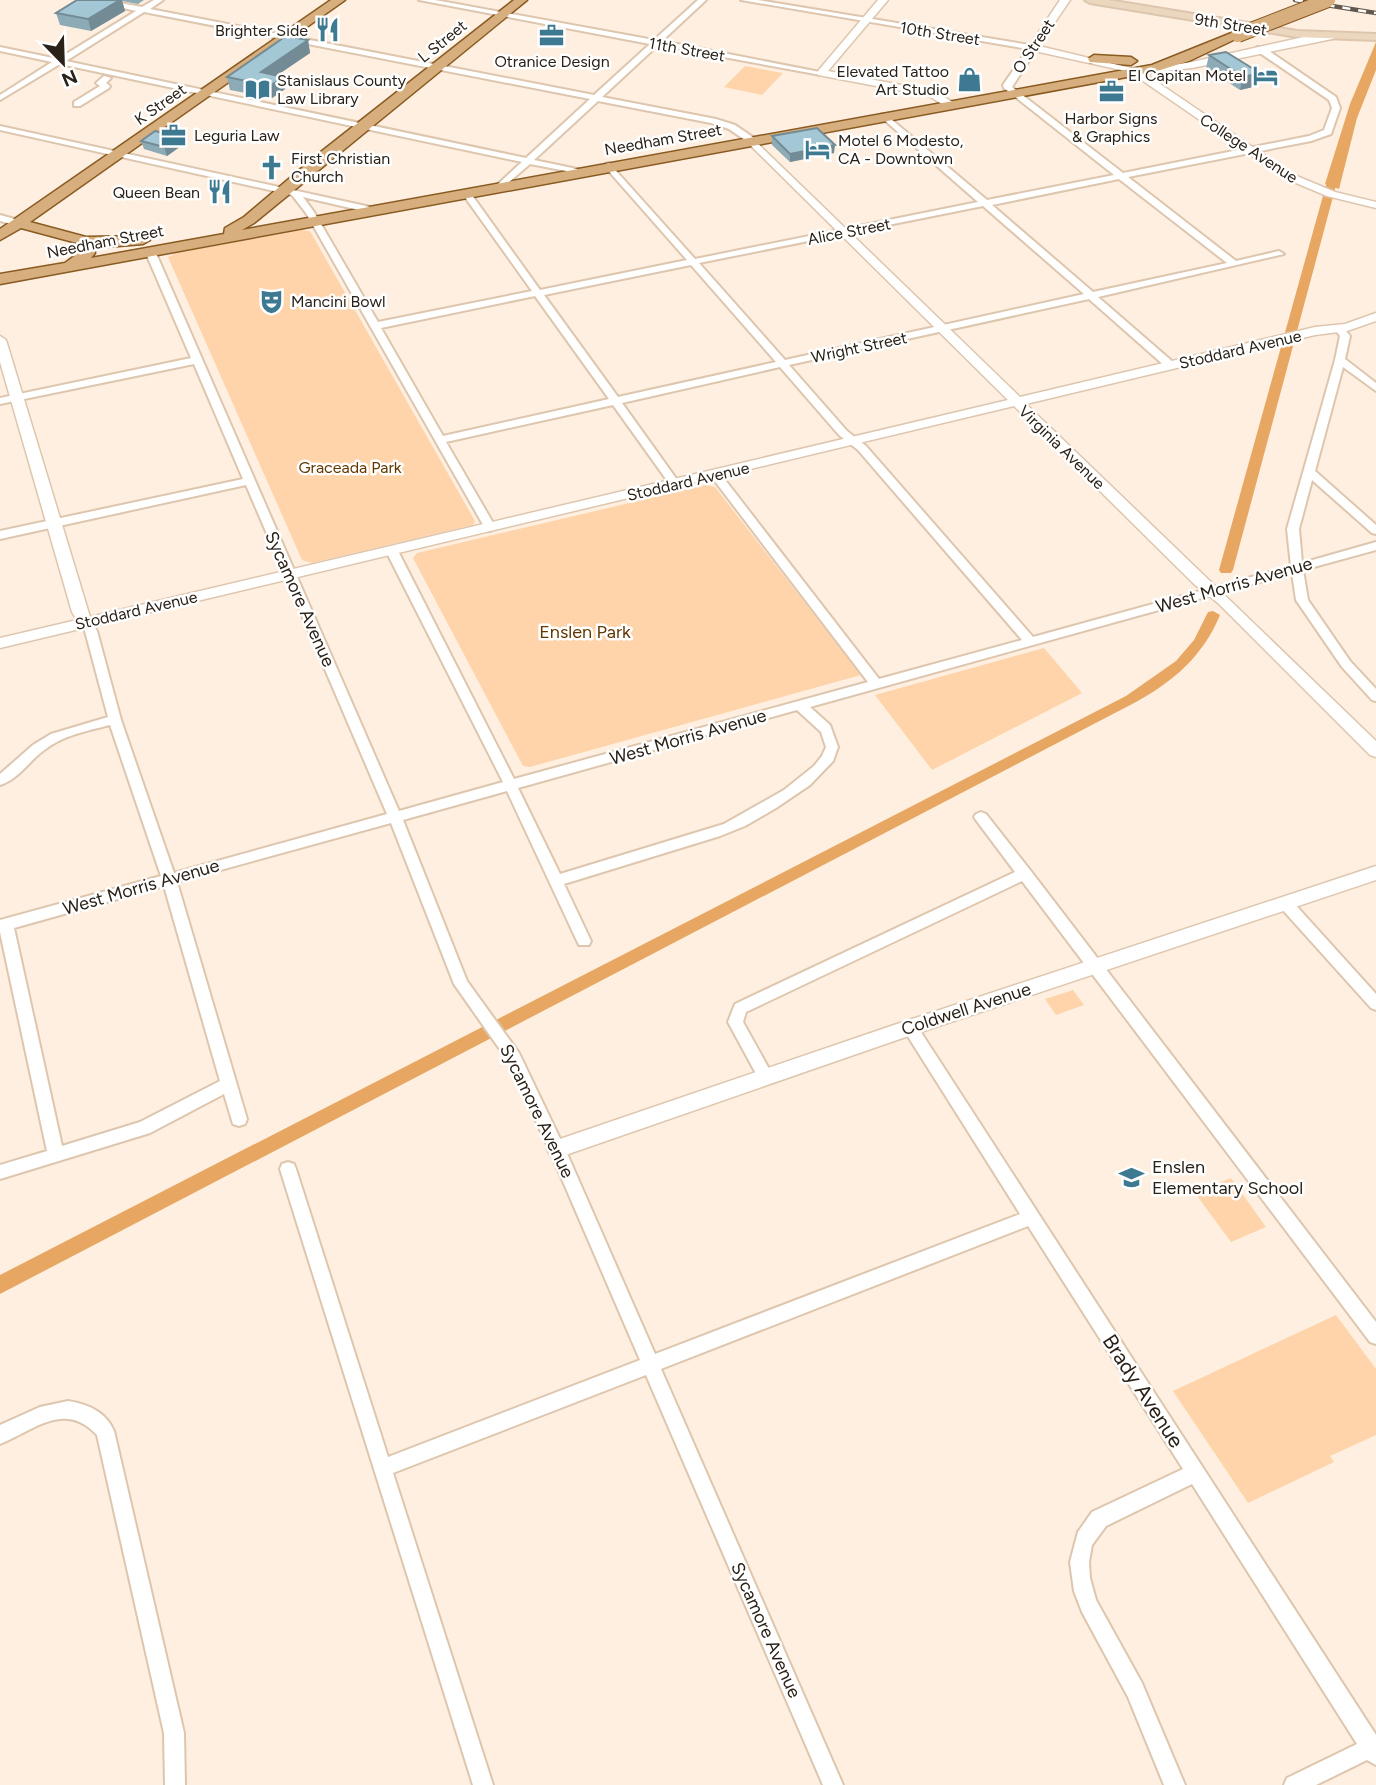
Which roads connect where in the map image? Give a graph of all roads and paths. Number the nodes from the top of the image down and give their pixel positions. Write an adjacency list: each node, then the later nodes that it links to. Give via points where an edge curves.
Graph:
1 (93, 0): 13 (street)
2 (159, 0): 13 (street)
3 (340, 0): 19 (main road, K Street)
4 (423, 0): 14 (street, 11th Street)
5 (521, 0): 14 (main road, L Street)
6 (702, 0): 20 (street)
7 (745, 0): 15 (street, 10th Street)
8 (883, 0): 15 (street)
9 (1065, 0): 22 (street, O Street)
10 (1090, 0): 16 (main road, 9th Street)
11 (1308, 0): 21 (main road)
12 (1328, 0): 28 (main road, bridge, via 1176,62)
13 (142, 10): 19 (street); 26 (street)
14 (503, 15): 20 (street, 11th Street); 27 (main road, L Street)
15 (866, 21): 22 (street, 10th Street); 29 (street)
16 (1267, 30): 17 (main road); 18 (main road, 9th Street); 24 (street)
17 (1376, 34): 18 (main road, 9th Street)
18 (1332, 36): 24 (street, Needham Street)
19 (287, 38): 27 (street); 32 (main road, K Street)
20 (657, 43): 29 (street, 11th Street); 34 (street)
21 (1198, 43): 25 (main road, via 1136,60); 28 (main road)
22 (1033, 48): 25 (street, 10th Street); 31 (street, O Street, via 1007,85)
23 (0, 49): 26 (street)
24 (1260, 49): 28 (street, Needham Street, via 1177,67); 41 (street, Alice Street, via 1333,99 1336,108 1323,135)
25 (1094, 59): 28 (street, 10th Street)
26 (59, 62): 32 (street); 33 (street)
27 (437, 68): 34 (street); 38 (main road, L Street)
28 (1137, 70): 31 (main road, Needham Street); 41 (street, College Avenue)
29 (821, 73): 36 (street, 11th Street, via 932,94)
30 (107, 78): 35 (street, via 100,83 106,86)
31 (1012, 92): 36 (main road, Needham Street); 46 (street)
32 (207, 93): 38 (street); 42 (main road, K Street)
33 (0, 98)
34 (596, 100): 40 (street, via 723,124); 43 (street)
35 (77, 104)
36 (949, 104): 37 (main road, Needham Street)
37 (885, 116): 40 (main road, Needham Street); 50 (street)
38 (365, 125): 43 (street); 48 (main road, L Street)
39 (0, 128): 42 (street)
40 (751, 140): 44 (main road, Needham Street); 57 (street, Virginia Avenue)
41 (1249, 151): 46 (street, Alice Street); 51 (street, College Avenue, via 1319,190)
42 (119, 154): 48 (street); 56 (main road, K Street)
43 (529, 162): 45 (street); 47 (street)
44 (609, 166): 45 (main road, Needham Street); 63 (street)
45 (579, 172): 47 (main road, Needham Street)
46 (1120, 177): 50 (street, Alice Street); 64 (street)
47 (501, 186): 49 (main road, Needham Street)
48 (290, 192): 52 (main road, L Street); 53 (street); 55 (street, via 303,200)
49 (466, 193): 53 (main road, Needham Street); 67 (street)
50 (985, 204): 57 (street, Alice Street); 68 (street)
51 (1376, 205)
52 (262, 209): 59 (main road, L Street); 60 (main road, via 211,229 130,242)
53 (372, 210): 55 (main road, Needham Street)
54 (0, 218): 56 (street)
55 (314, 220): 59 (main road, Needham Street); 70 (street)
56 (19, 223): 58 (main road, K Street); 60 (main road)
57 (844, 232): 63 (street, Alice Street); 72 (street, Virginia Avenue)
58 (0, 236)
59 (218, 237): 61 (main road, Needham Street)
60 (84, 241): 61 (main road); 65 (main road, via 88,253)
61 (150, 251): 65 (main road, Needham Street); 74 (street, Sycamore Avenue)
62 (1279, 254): 64 (street, Wright Street)
63 (693, 262): 67 (street, Alice Street); 76 (street)
64 (1234, 264): 68 (street, Wright Street)
65 (70, 266): 66 (main road, Needham Street)
66 (0, 279)
67 (537, 293): 70 (street, Alice Street); 81 (street)
68 (1091, 296): 72 (street, Wright Street); 77 (street)
69 (1376, 317): 71 (street, Stoddard Avenue)
70 (374, 326): 83 (street)
71 (1339, 328): 75 (street, via 1345,336); 77 (street, Stoddard Avenue)
72 (942, 329): 76 (street, Wright Street); 82 (street, Virginia Avenue)
73 (0, 340): 79 (street)
74 (198, 360): 79 (street); 87 (street, Sycamore Avenue)
75 (1340, 360): 78 (street); 85 (street)
76 (783, 364): 81 (street, Wright Street); 84 (street)
77 (1170, 365): 82 (street, Stoddard Avenue)
78 (1376, 388)
79 (17, 398): 80 (street); 89 (street)
80 (0, 401)
81 (616, 401): 83 (street, Wright Street); 88 (street)
82 (1016, 402): 84 (street, Stoddard Avenue); 97 (street, Virginia Avenue)
83 (439, 440): 90 (street)
84 (854, 441): 86 (street, Stoddard Avenue); 99 (street)
85 (1308, 471): 91 (street); 95 (street, via 1293,529)
86 (715, 474): 88 (street, Stoddard Avenue); 101 (street)
87 (249, 481): 89 (street); 96 (street, Sycamore Avenue)
88 (676, 484): 90 (street, Stoddard Avenue)
89 (53, 524): 92 (street); 98 (street)
90 (490, 528): 94 (street, Stoddard Avenue)
91 (1376, 531)
92 (0, 536)
93 (1376, 546): 95 (street, West Morris Avenue)
94 (392, 551): 96 (street, Stoddard Avenue); 107 (street)
95 (1297, 567): 97 (street, West Morris Avenue); 102 (street, via 1302,600 1346,664)
96 (290, 574): 98 (street, Stoddard Avenue); 108 (street, Sycamore Avenue)
97 (1211, 591): 99 (street, West Morris Avenue); 105 (street, Virginia Avenue)
98 (86, 622): 100 (street, Stoddard Avenue); 104 (street)
99 (1030, 641): 101 (street, West Morris Avenue)
100 (0, 643)
101 (876, 683): 103 (street, West Morris Avenue)
102 (1376, 697)
103 (800, 706): 107 (street, West Morris Avenue); 113 (street, via 817,718 832,747 816,772 779,800 730,827)
104 (115, 720): 106 (street, via 60,734); 112 (street)
105 (1376, 751)
106 (0, 780)
107 (511, 786): 108 (street, West Morris Avenue); 113 (street)
108 (395, 817): 112 (street, West Morris Avenue); 123 (street, Sycamore Avenue, via 461,984 503,1039)
109 (981, 817): 111 (street)
110 (1376, 873): 114 (street, Coldwell Avenue)
111 (1025, 874): 117 (street); 120 (street, via 740,1008 735,1022)
112 (169, 878): 115 (street, West Morris Avenue); 121 (street)
113 (555, 881): 116 (street)
114 (1286, 904): 117 (street, Coldwell Avenue); 118 (street)
115 (3, 925): 124 (street)
116 (584, 941)
117 (1097, 967): 119 (street, Coldwell Avenue); 128 (street)
118 (1376, 1004)
119 (910, 1027): 120 (street, Coldwell Avenue); 127 (street, Brady Avenue)
120 (765, 1076): 123 (street, Coldwell Avenue)
121 (228, 1084): 122 (street); 124 (street, via 144,1128)
122 (239, 1119)
123 (558, 1149): 129 (street, Sycamore Avenue)
124 (56, 1154): 126 (street)
125 (288, 1169): 131 (street)
126 (0, 1172)
127 (1031, 1217): 129 (street); 132 (street, Brady Avenue)
128 (1376, 1336)
129 (649, 1364): 131 (street); 136 (street, Sycamore Avenue)
130 (0, 1435): 134 (street, via 30,1418 61,1409 89,1415 105,1431 174,1733)
131 (383, 1468): 135 (street)
132 (1195, 1473): 133 (street, Brady Avenue); 137 (street, via 1099,1519 1082,1543 1079,1557 1080,1579 1090,1605 1136,1691)
133 (1374, 1749): 138 (street)
134 (175, 1785)
135 (483, 1785)
136 (833, 1785)
137 (1175, 1785)
138 (1294, 1785)

